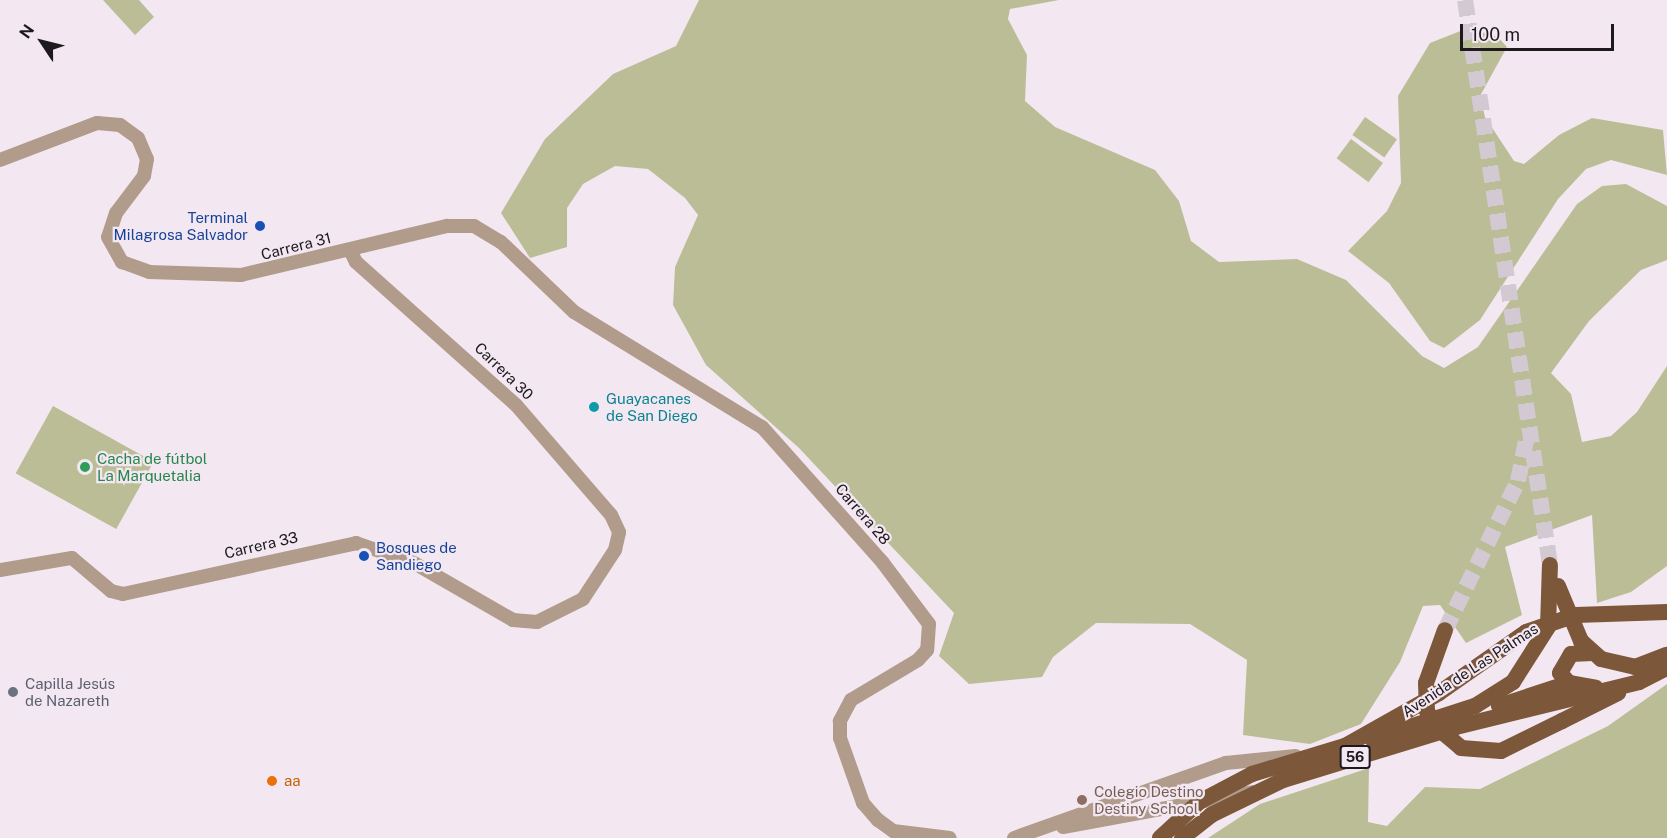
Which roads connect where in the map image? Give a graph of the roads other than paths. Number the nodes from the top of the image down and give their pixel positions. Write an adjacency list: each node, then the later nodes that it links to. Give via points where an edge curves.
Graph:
1 (0, 160): 3 (street, Carrera 31, via 97,123 120,125 138,138 147,159 144,176 116,213 108,237 123,262 134,268 195,276 281,269)
2 (501, 242): 3 (street, Carrera 31, via 463,223); 21 (street, Carrera 28, via 574,312 762,426 923,614 931,634 927,650 901,672 850,700 840,721 840,738 863,803 878,820 892,831)
3 (350, 250): 7 (street, Carrera 30, via 356,262 516,405 611,515 619,532 609,564 583,599 555,616)
4 (0, 570): 7 (street, Carrera 33, via 72,558 111,591 123,594 356,543 414,563 501,616)
5 (1558, 586): 9 (main road, via 1575,630); 15 (main road, via 1552,644 1530,678); 17 (main road, via 1550,565 1548,627 1513,682 1445,717)
6 (1667, 612): 17 (main road, Avenida de Las Palmas / 56, bridge, via 1576,615 1526,632 1439,693)
7 (527, 623)
8 (1445, 630): 13 (main road, bridge, via 1426,683 1427,711 1434,725 1461,748 1501,751)
9 (1592, 653): 10 (main road, via 1616,666 1635,667); 12 (main road, via 1564,658 1560,673)
10 (1667, 656)
11 (1667, 668): 13 (main road, Avenida de Las Palmas / 56)
12 (1569, 682): 14 (main road); 15 (main road)
13 (1639, 682): 14 (main road, Avenida de Las Palmas / 56)
14 (1616, 688): 16 (main road, Avenida de Las Palmas / 56)
15 (1499, 706): 16 (main road)
16 (1456, 727): 19 (main road, Avenida de Las Palmas / 56)
17 (1345, 746): 18 (main road, Avenida de Las Palmas / 56)
18 (1313, 755): 20 (street, via 1226,763); 23 (main road, Avenida de Las Palmas / 56, bridge, via 1252,774 1199,802)
19 (1256, 792): 20 (street); 24 (main road, Avenida de Las Palmas / 56, via 1211,815)
20 (1095, 818): 22 (street)
21 (950, 838)
22 (1014, 838)
23 (1161, 838)
24 (1182, 838)

